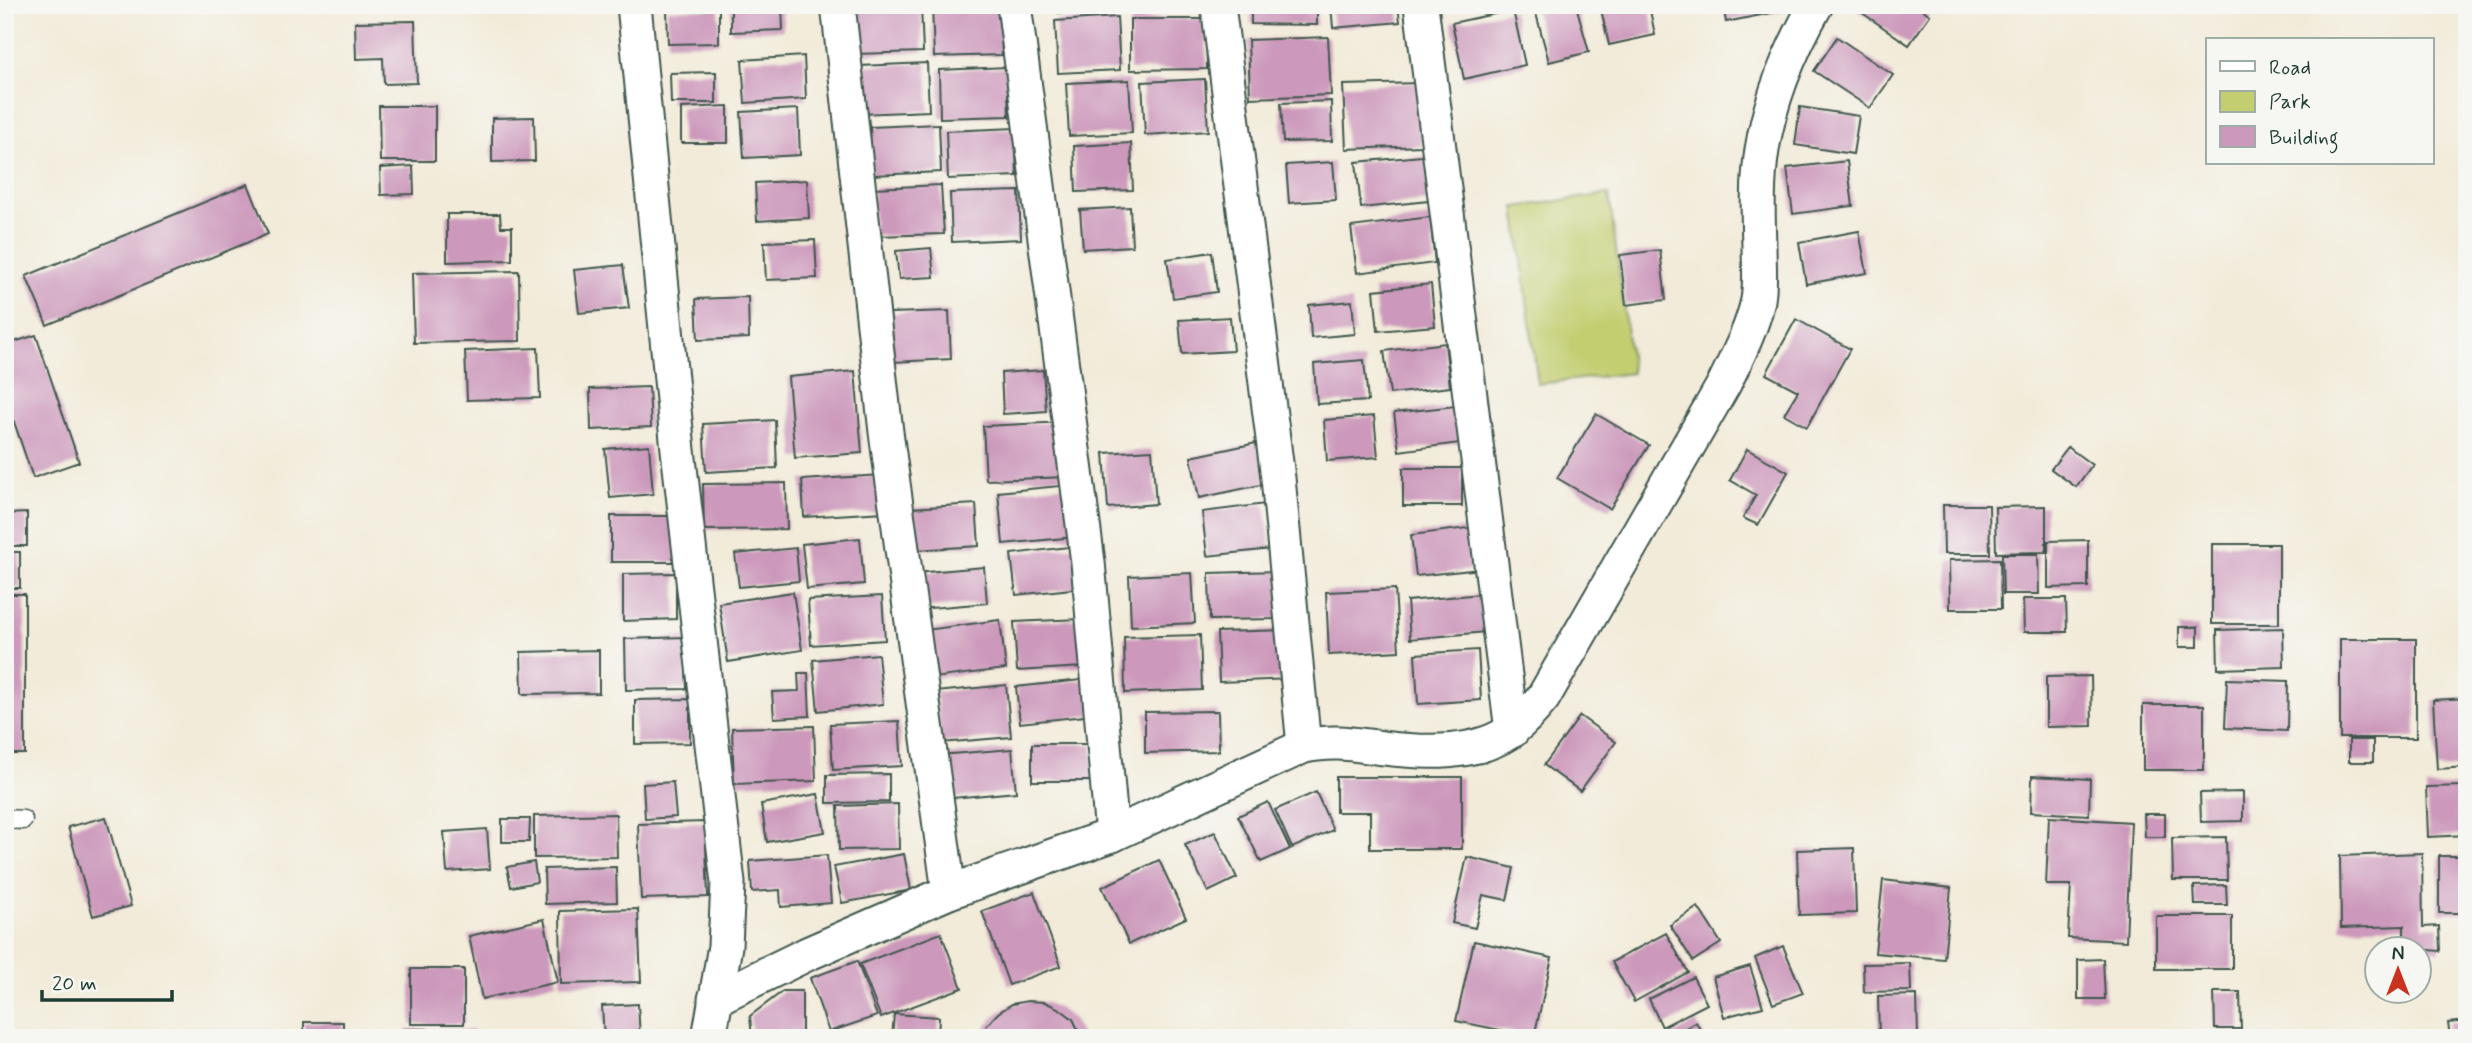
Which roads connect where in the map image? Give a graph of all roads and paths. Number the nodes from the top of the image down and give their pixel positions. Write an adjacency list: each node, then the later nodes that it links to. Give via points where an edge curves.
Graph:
1 (634, 5): 11 (street, via 678,450 728,883 725,946)
2 (838, 5): 10 (street, via 886,432)
3 (1014, 5): 9 (street, via 1086,548)
4 (1218, 5): 8 (street, via 1278,478)
5 (1421, 5): 7 (street)
6 (1816, 5): 7 (street, via 1775,90 1762,151 1759,288 1741,348 1543,698)
7 (1512, 731): 8 (street, via 1479,745 1427,751 1328,741)
8 (1304, 746): 9 (street)
9 (1112, 835): 10 (street)
10 (948, 892): 11 (street)
11 (715, 999): 12 (street)
12 (709, 1038)

